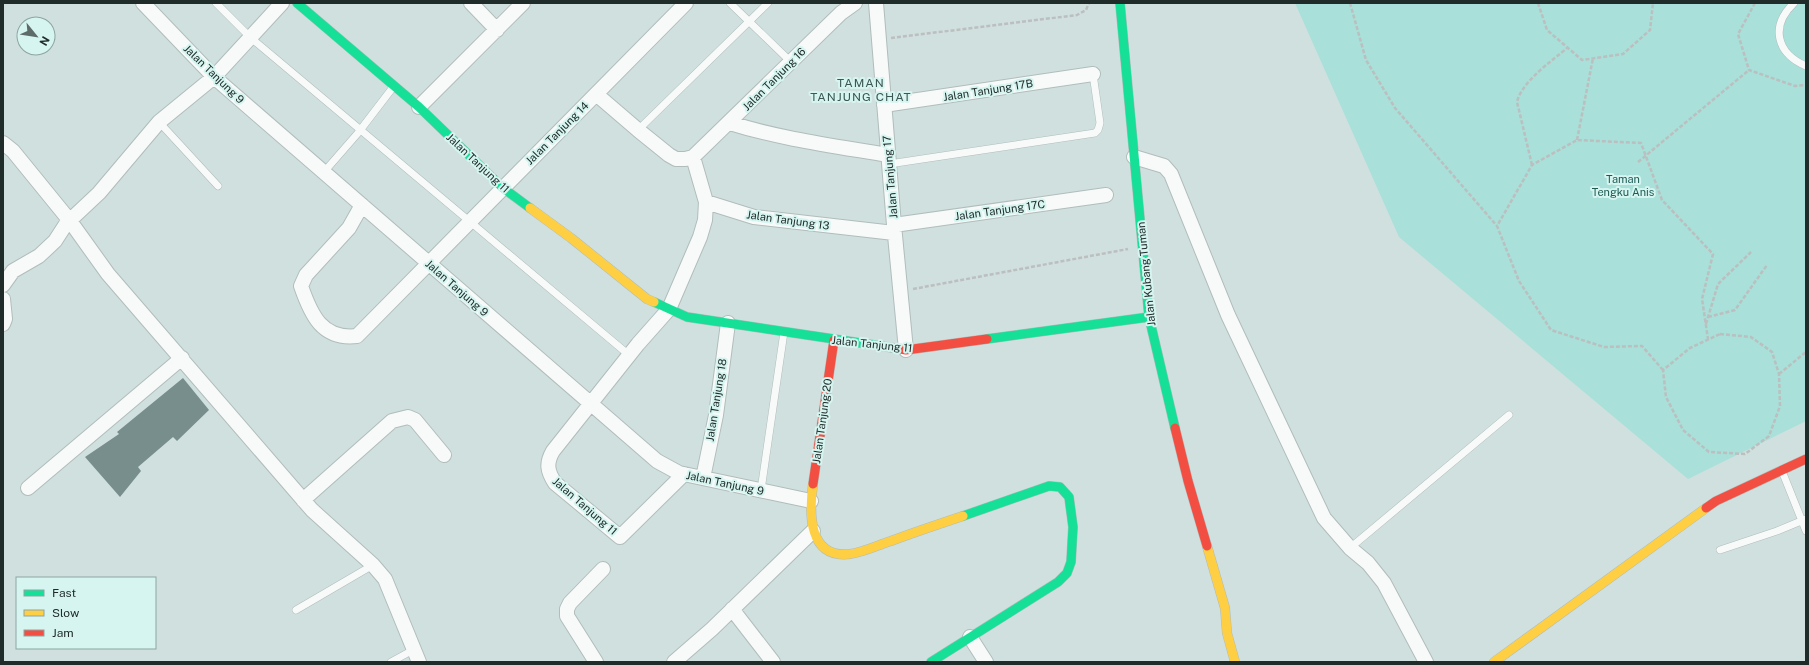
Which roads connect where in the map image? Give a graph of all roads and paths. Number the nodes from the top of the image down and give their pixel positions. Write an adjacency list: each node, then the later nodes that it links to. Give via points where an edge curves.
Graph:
1 (143, 3): 29 (street, Jalan Tanjung 9)
2 (216, 3): 21 (lane)
3 (282, 3): 21 (street)
4 (297, 3): 31 (street, Jalan Tanjung 11)
5 (471, 3): 20 (street)
6 (523, 3): 20 (street)
7 (686, 3): 32 (street, Jalan Tanjung 14)
8 (730, 3): 19 (lane)
9 (768, 3): 19 (lane)
10 (854, 3): 25 (street, Jalan Tanjung 16)
11 (876, 3): 22 (street, Jalan Tanjung 17)
12 (1089, 3): 22 (path, via 1084,12 1077,15)
13 (1120, 3): 43 (street, Jalan Kubang Tuman)
14 (1350, 3): 55 (path, via 1366,60 1395,108)
15 (1538, 3): 23 (path, via 1547,30)
16 (1653, 3): 24 (path, via 1650,30 1622,54)
17 (1755, 3): 27 (path, via 1738,34)
18 (1794, 3): 26 (lane, via 1785,11 1780,24 1779,38 1784,51 1794,61)
19 (748, 21): 25 (lane); 38 (lane)
20 (497, 30): 34 (street)
21 (251, 38): 29 (street); 37 (lane)
22 (879, 40): 33 (street, Jalan Tanjung 17)
23 (1567, 48): 24 (path, via 1582,60); 46 (path, via 1540,71 1519,94 1517,102)
24 (1593, 58): 39 (path)
25 (790, 62): 36 (street, Jalan Tanjung 16)
26 (1806, 66)
27 (1749, 70): 30 (path, via 1795,86); 41 (path)
28 (1093, 74): 33 (street, Jalan Tanjung 17B); 44 (lane, via 1100,123 1095,133)
29 (214, 77): 35 (street); 47 (street, Jalan Tanjung 9)
30 (1806, 85)
31 (394, 86): 34 (street, Jalan Tanjung 11); 37 (lane)
32 (596, 94): 38 (street); 49 (street, Jalan Tanjung 14)
33 (884, 106): 44 (street, Jalan Tanjung 17)
34 (419, 107): 49 (street, Jalan Tanjung 11)
35 (159, 122): 48 (lane); 53 (street, via 100,193)
36 (730, 123): 42 (street, Jalan Tanjung 16); 44 (street)
37 (360, 130): 47 (lane); 54 (lane)
38 (638, 130): 42 (street, via 676,159)
39 (1577, 140): 41 (path, via 1641,143); 46 (path)
40 (3, 143): 53 (street)
41 (1646, 156): 45 (path); 69 (path, via 1662,200 1714,254 1702,299)
42 (693, 157): 51 (street)
43 (1134, 158): 57 (street, Jalan Kubang Tuman); 93 (street, via 1164,166 1171,174 1228,315 1324,518)
44 (888, 160): 56 (street, Jalan Tanjung 17)
45 (1638, 162)
46 (1532, 165): 55 (path)
47 (324, 172): 52 (street, Jalan Tanjung 9)
48 (218, 186)
49 (503, 188): 54 (street, Jalan Tanjung 14); 64 (street, Jalan Tanjung 11, via 647,299)
50 (1106, 195): 56 (street, Jalan Tanjung 17C)
51 (706, 202): 56 (street, Jalan Tanjung 13, via 754,217); 64 (street, via 705,220 700,237)
52 (362, 205): 59 (street, Jalan Tanjung 9); 59 (street, Jalan Tanjung 14, via 349,228 306,275 301,286 311,312 320,325 333,334 357,336)
53 (70, 221): 61 (street, via 55,241 39,256 13,271); 76 (street, via 108,274)
54 (469, 223): 59 (street, Jalan Tanjung 14); 75 (lane)
55 (1497, 226): 77 (path, via 1519,281 1551,330 1604,347 1642,346)
56 (894, 229): 62 (street, Jalan Tanjung 17)
57 (1142, 248): 62 (path, via 1115,250); 65 (street, Jalan Kubang Tuman)
58 (1751, 252): 66 (path, via 1718,284)
59 (429, 264): 79 (street, Jalan Tanjung 9)
60 (1767, 265): 66 (path, via 1735,310)
61 (3, 285)
62 (900, 291): 73 (street, Jalan Tanjung 17)
63 (3, 300): 68 (street)
64 (669, 309): 67 (street, Jalan Tanjung 11, via 687,317); 75 (street, Jalan Tanjung 11)
65 (1149, 317): 73 (street, Jalan Tanjung 11); 97 (street, Jalan Kubang Tuman, via 1188,481)
66 (1708, 318): 69 (path)
67 (728, 323): 70 (street, Jalan Tanjung 11); 85 (street, Jalan Tanjung 18, via 716,415)
68 (3, 324)
69 (1706, 325): 71 (path)
70 (784, 332): 72 (street, Jalan Tanjung 11); 87 (lane)
71 (1708, 339): 77 (path, via 1690,348); 78 (path, via 1720,334 1751,337 1772,352)
72 (834, 340): 73 (street, Jalan Tanjung 11); 89 (street, Jalan Tanjung 20)
73 (906, 350)
74 (1806, 352): 78 (path)
75 (629, 355): 79 (street, Jalan Tanjung 11)
76 (182, 358): 86 (street); 88 (street)
77 (1663, 370): 78 (path, via 1666,397 1683,430 1709,452 1745,454 1769,436 1780,406)
78 (1779, 374)
79 (590, 404): 84 (street, Jalan Tanjung 9, via 657,461); 84 (street, Jalan Tanjung 11, via 554,451 548,465 549,474 555,483 620,536)
80 (1509, 415): 93 (lane)
81 (444, 455): 88 (street, via 415,420 408,417 396,419)
82 (1806, 461): 83 (street)
83 (1782, 470): 90 (lane); 111 (street, via 1716,501)
84 (684, 474): 85 (street, Jalan Tanjung 9)
85 (703, 478): 87 (street, Jalan Tanjung 9)
86 (28, 488)
87 (761, 490): 89 (street, Jalan Tanjung 9)
88 (303, 500): 95 (street)
89 (811, 501): 92 (street, Jalan Tanjung 20)
90 (1804, 520): 91 (lane); 94 (lane)
91 (1806, 530)
92 (813, 532): 98 (street); 101 (street, via 820,544 831,553 843,556 1049,486 1060,487 1069,497 1073,527 1071,562 1067,573 1058,582)
93 (1350, 548): 110 (street, via 1368,563 1384,583)
94 (1720, 550)
95 (373, 565): 99 (lane); 102 (street, via 385,580)
96 (603, 569): 104 (street, via 567,608 567,616)
97 (1225, 608): 100 (street, Jalan Kubang Tuman); 109 (street, Jalan Kubang Tuman, via 1227,633)
98 (732, 609): 105 (street); 106 (street)
99 (296, 610)
100 (1236, 632)
101 (970, 637): 107 (street); 108 (street)
102 (416, 656): 103 (lane)
103 (391, 662)
104 (596, 662)
105 (674, 662)
106 (773, 662)
107 (931, 662)
108 (986, 662)
109 (1235, 662)
110 (1426, 662)
111 (1494, 662)

